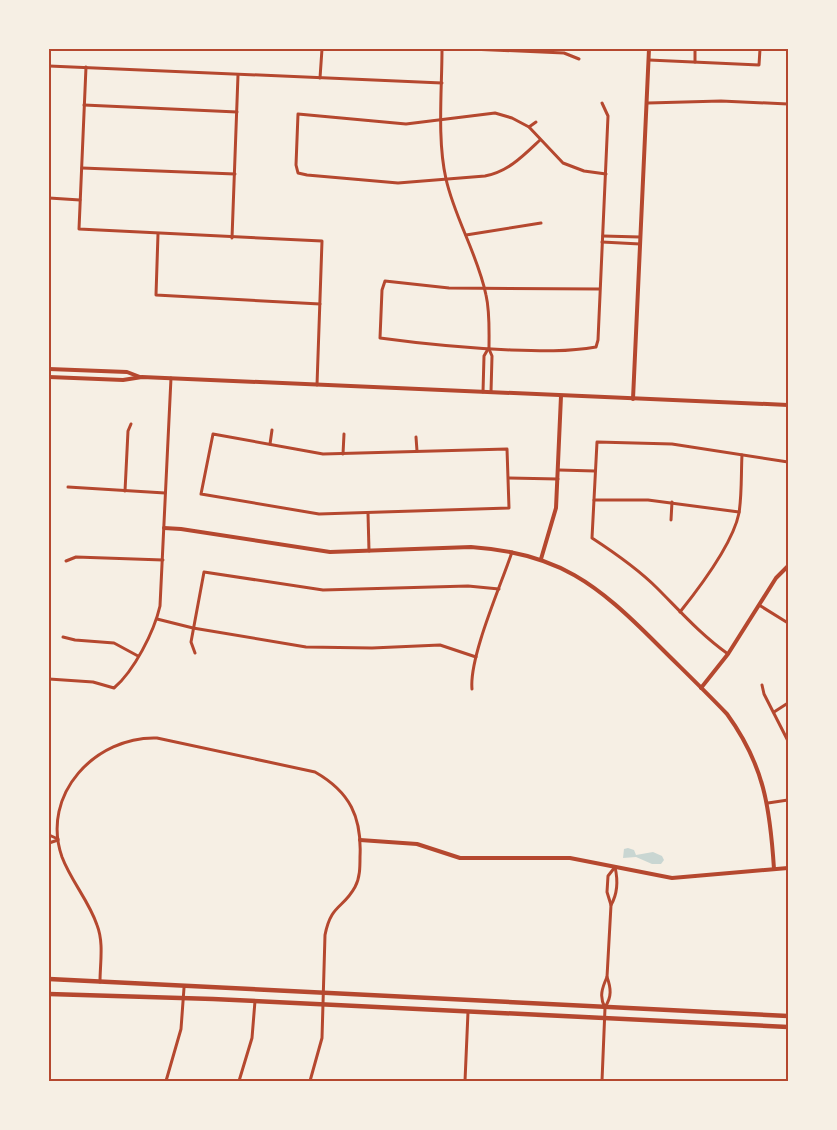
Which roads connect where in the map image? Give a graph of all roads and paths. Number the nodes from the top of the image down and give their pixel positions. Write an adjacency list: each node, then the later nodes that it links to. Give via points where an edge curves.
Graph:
1 (322, 49): 14 (street)
2 (442, 49): 15 (street)
3 (470, 49): 4 (street)
4 (480, 49): 8 (street, via 564,53)
5 (649, 49): 9 (street)
6 (695, 49): 10 (street)
7 (760, 49): 10 (street, via 759,65)
8 (579, 59)
9 (649, 60): 10 (street); 17 (street)
10 (695, 62)
11 (49, 66): 12 (street)
12 (86, 67): 13 (street); 19 (street)
13 (238, 75): 14 (street); 20 (street)
14 (320, 78): 15 (street)
15 (442, 83): 21 (street)
16 (602, 103): 27 (street, via 608,116)
17 (648, 103): 18 (street, via 721,101); 35 (street)
18 (788, 104)
19 (84, 105): 20 (street); 25 (street)
20 (237, 112): 26 (street)
21 (442, 120): 23 (street, via 495,113); 28 (street); 28 (street, via 406,124 298,114 296,164 298,173 398,183)
22 (536, 122): 23 (street)
23 (529, 127): 24 (street)
24 (540, 140): 27 (street, via 563,163 584,171); 28 (street, via 505,170 485,176)
25 (82, 168): 26 (street); 30 (street)
26 (235, 174): 36 (street)
27 (606, 174): 34 (street)
28 (446, 179): 33 (street)
29 (49, 198): 30 (street)
30 (80, 200): 32 (street, via 79,230)
31 (541, 223): 33 (street)
32 (158, 234): 36 (street); 41 (street, via 156,295)
33 (466, 235): 39 (street)
34 (603, 236): 35 (street); 37 (street)
35 (640, 237): 38 (street)
36 (232, 238): 41 (street, via 322,241)
37 (602, 242): 38 (street); 40 (street)
38 (640, 244): 51 (street)
39 (484, 288): 40 (street); 42 (street); 42 (street, via 384,281 380,338)
40 (600, 289): 42 (street, via 596,347 556,351)
41 (320, 304): 47 (street)
42 (489, 349): 48 (street, via 484,356); 49 (street, via 492,356)
43 (49, 369): 45 (street, via 127,372)
44 (49, 377): 45 (street, via 123,380)
45 (142, 377): 46 (street)
46 (171, 378): 47 (street); 68 (street)
47 (317, 385): 48 (street)
48 (483, 392): 49 (street)
49 (491, 393): 50 (street)
50 (561, 396): 51 (street); 62 (street)
51 (633, 399): 52 (street)
52 (788, 405)
53 (131, 424): 67 (street)
54 (272, 430): 57 (street)
55 (344, 434): 59 (street)
56 (416, 437): 58 (street)
57 (270, 444): 59 (street, via 323,454); 72 (street, via 213,434 201,494 319,514)
58 (417, 451): 59 (street); 64 (street, via 507,449)
59 (343, 454)
60 (742, 455): 61 (street); 63 (street, via 672,444 597,442); 71 (street)
61 (788, 462)
62 (559, 470): 63 (street); 65 (street)
63 (595, 471): 69 (street)
64 (509, 478): 65 (street); 72 (street, via 509,508)
65 (558, 479): 77 (street, via 556,508)
66 (68, 487): 67 (street)
67 (125, 491): 68 (street)
68 (165, 493): 74 (street)
69 (594, 500): 70 (street); 83 (street, via 592,538 628,562)
70 (672, 502): 71 (street); 73 (street)
71 (739, 512): 83 (street, via 733,532)
72 (368, 514): 75 (street)
73 (671, 520)
74 (164, 528): 75 (street, via 182,528 310,550); 78 (street)
75 (369, 551): 76 (street, via 471,547)
76 (512, 551): 77 (street); 81 (street)
77 (541, 559): 94 (street, via 583,579 603,593)
78 (163, 560): 79 (street, via 76,556); 84 (street)
79 (66, 561)
80 (788, 566): 82 (street)
81 (500, 589): 86 (street, via 468,586 323,590 204,572); 91 (street)
82 (759, 605): 85 (street); 89 (street)
83 (680, 612): 89 (street)
84 (157, 619): 86 (street); 90 (street)
85 (788, 623)
86 (193, 628): 88 (street, via 191,642); 91 (street, via 306,647 440,645)
87 (63, 636): 90 (street, via 114,643)
88 (195, 653)
89 (728, 654): 94 (street)
90 (138, 656): 92 (street, via 114,688 93,682)
91 (476, 657): 95 (street, via 470,677)
92 (49, 679)
93 (762, 685): 97 (street)
94 (701, 688): 100 (street, via 727,714 746,742 757,764)
95 (472, 689)
96 (788, 703): 97 (street)
97 (774, 712): 98 (street)
98 (788, 741)
99 (788, 800): 100 (street)
100 (768, 804): 106 (street)
101 (49, 835): 102 (street)
102 (58, 840): 103 (street, via 58,821 64,798 85,765 114,745 152,738 315,772 330,780 346,797 360,828); 104 (street); 111 (street, via 72,878 98,925)
103 (360, 840): 105 (street, via 417,844 460,858 564,858); 114 (street, via 360,871 356,886 329,918)
104 (49, 843)
105 (615, 866): 106 (street, via 680,878); 108 (street, via 618,878); 108 (street, via 608,876 607,892)
106 (774, 868): 107 (street)
107 (788, 868)
108 (611, 905): 109 (street)
109 (607, 977): 119 (street, via 602,986); 119 (street, via 610,1000)
110 (49, 979): 111 (main road)
111 (100, 982): 112 (main road)
112 (184, 988): 114 (main road); 115 (street)
113 (49, 994): 115 (main road)
114 (323, 996): 117 (street); 119 (main road)
115 (183, 998): 116 (main road); 122 (street, via 181,1029)
116 (255, 1001): 117 (main road); 123 (street, via 252,1038)
117 (323, 1004): 118 (main road); 124 (street, via 322,1038)
118 (468, 1012): 119 (main road); 125 (street)
119 (604, 1013): 120 (main road); 121 (main road); 126 (street)
120 (788, 1016)
121 (788, 1027)
122 (166, 1081)
123 (239, 1081)
124 (310, 1081)
125 (464, 1081)
126 (602, 1081)

